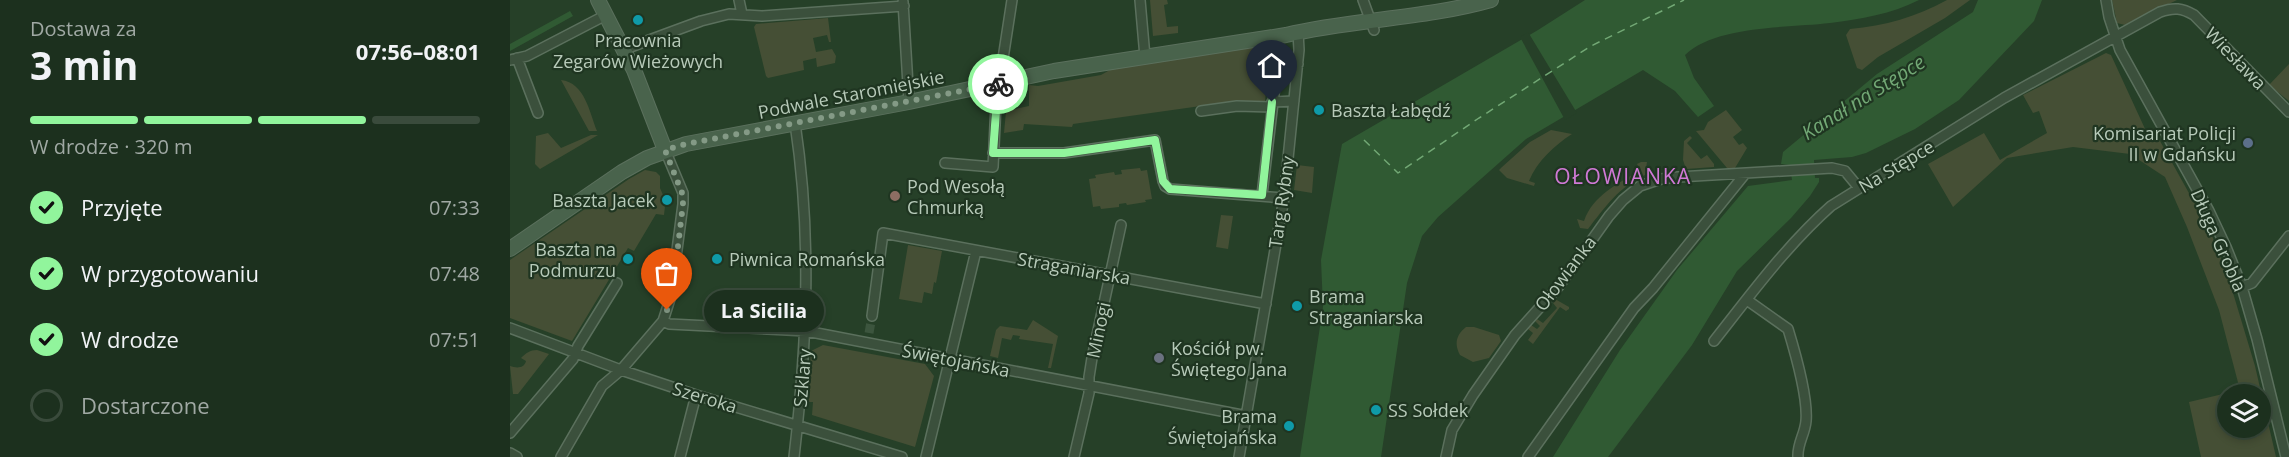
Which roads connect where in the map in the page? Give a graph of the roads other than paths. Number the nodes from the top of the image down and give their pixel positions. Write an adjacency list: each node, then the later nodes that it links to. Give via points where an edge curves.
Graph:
1 (598, 0): 11 (street)
2 (739, 0): 10 (street)
3 (1013, 0): 19 (street)
4 (1140, 0): 16 (street)
5 (1363, 0): 12 (street)
6 (1491, 0): 12 (street, Podwale Staromiejskie)
7 (2106, 0): 14 (street, Długa Grobla)
8 (903, 3): 9 (street); 21 (street)
9 (868, 4): 10 (street, via 762,16)
10 (742, 14): 15 (street, via 714,17)
11 (606, 15): 15 (street); 17 (street, via 527,56)
12 (1372, 25): 13 (street, Podwale Staromiejskie)
13 (1298, 32): 16 (street, Podwale Staromiejskie); 18 (street, Targ Rybny)
14 (2115, 37): 24 (street, Wiesława, via 2160,12 2184,9); 31 (street, Na Stępce, via 2004,98); 40 (street, Długa Grobla, via 2209,211)
15 (625, 49): 27 (street)
16 (1145, 57): 19 (street, Podwale Staromiejskie)
17 (513, 59): 25 (street)
18 (1298, 64): 20 (street, Targ Rybny); 22 (street, Targ Rybny, via 1275,86)
19 (998, 82): 21 (street, Podwale Staromiejskie); 28 (street)
20 (1294, 101): 22 (street); 33 (street, Targ Rybny)
21 (909, 102): 26 (street, Podwale Staromiejskie)
22 (1272, 104): 23 (street); 32 (street, Targ Rybny)
23 (1201, 111)
24 (2289, 112)
25 (538, 113)
26 (795, 123): 27 (street, Podwale Staromiejskie); 46 (street, Szklary, via 807,236)
27 (665, 150): 36 (street, Podwale Staromiejskie, via 622,172); 44 (street, via 683,204 671,296)
28 (993, 153): 29 (street, via 993,167); 32 (street, via 1064,153 1155,140 1163,181 1170,189)
29 (945, 163)
30 (1745, 174): 31 (street, Ołowianka, via 1845,171); 65 (street, Ołowianka, via 1661,179 1632,192 1499,358 1452,430); 66 (street, via 1634,308)
31 (1859, 188): 41 (street, Na Stępce, via 1812,223)
32 (1262, 195): 33 (street)
33 (1284, 198): 42 (street, Targ Rybny)
34 (1120, 225): 38 (street, Minogi)
35 (2289, 236): 40 (street, via 2252,283)
36 (510, 249)
37 (976, 251): 38 (street, Straganiarska); 43 (street, Straganiarska, via 883,232); 49 (street)
38 (1110, 274): 42 (street, Straganiarska); 51 (street, Minogi)
39 (616, 283): 48 (street)
40 (2242, 287): 68 (street, Długa Grobla)
41 (1747, 300): 47 (street, Na Stępce); 67 (street, via 1788,329 1806,410)
42 (1266, 304): 53 (street, Targ Rybny)
43 (872, 316)
44 (663, 321): 46 (street, Świętojańska); 50 (street)
45 (510, 328): 48 (street, Szeroka)
46 (806, 332): 49 (street, Świętojańska, via 869,338); 54 (street, Szklary)
47 (1714, 341)
48 (576, 353): 50 (street, Szeroka); 55 (street)
49 (951, 359): 51 (street, Świętojańska); 62 (street)
50 (621, 370): 52 (street, Szeroka); 58 (street, via 602,386)
51 (1089, 385): 53 (street, Świętojańska); 63 (street, Minogi)
52 (696, 395): 54 (street, Szeroka); 59 (street)
53 (1247, 416): 64 (street, Targ Rybny)
54 (798, 425): 60 (street, Szklary); 61 (street, Szeroka)
55 (510, 433)
56 (510, 453): 57 (street)
57 (517, 457)
58 (561, 457)
59 (680, 457)
60 (794, 457)
61 (902, 457)
62 (926, 457)
63 (1074, 457)
64 (1239, 457)
65 (1446, 457)
66 (1528, 457)
67 (1798, 457)
68 (2286, 457)

